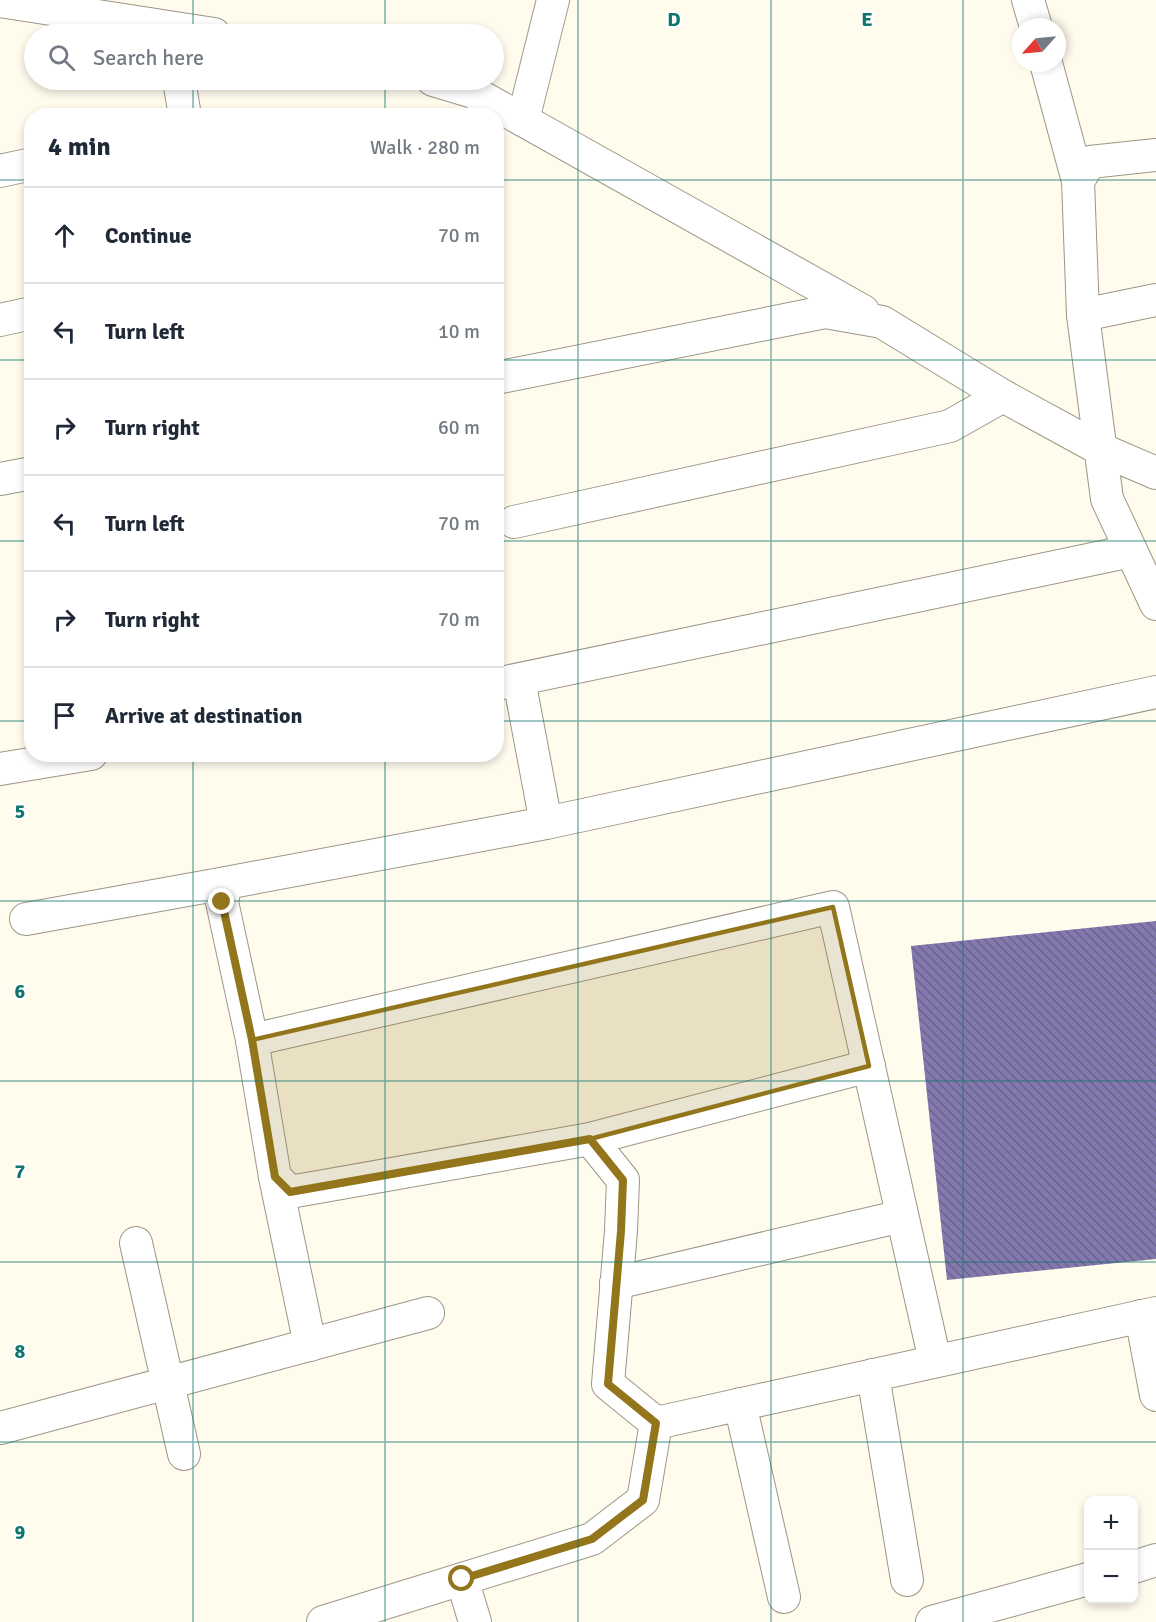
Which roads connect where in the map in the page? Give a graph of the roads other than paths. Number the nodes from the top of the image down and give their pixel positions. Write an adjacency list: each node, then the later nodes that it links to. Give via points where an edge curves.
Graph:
1 (553, 0): 12 (street)
2 (1028, 0): 4 (street)
3 (0, 1): 5 (street)
4 (1033, 18)
5 (131, 24)
6 (1048, 72): 16 (street)
7 (181, 90): 9 (street)
8 (466, 90): 10 (street)
9 (184, 108)
10 (502, 108)
11 (504, 109): 12 (street)
12 (523, 120): 21 (street)
13 (1156, 155): 16 (street, via 1090,162)
14 (24, 166): 15 (street)
15 (0, 171)
16 (1078, 181): 19 (street)
17 (1156, 300): 19 (street)
18 (24, 315): 20 (street)
19 (1083, 315): 24 (street)
20 (0, 320)
21 (882, 322): 22 (street, via 825,312); 23 (street)
22 (504, 376)
23 (1003, 396): 24 (street); 28 (street, via 950,426)
24 (1100, 449): 25 (street); 29 (street, via 1107,499)
25 (1156, 473)
26 (24, 474): 27 (street)
27 (0, 479)
28 (514, 522)
29 (1131, 551): 30 (street); 31 (street)
30 (1156, 604)
31 (508, 682): 35 (street)
32 (1156, 692): 35 (street)
33 (42, 762): 34 (street)
34 (0, 769)
35 (546, 823): 36 (street)
36 (226, 883): 37 (street); 38 (street, via 222,902)
37 (26, 919)
38 (252, 1040): 39 (street, via 833,907); 41 (street)
39 (869, 1066): 40 (street); 42 (street)
40 (590, 1139): 41 (street, via 290,1192); 44 (street, via 623,1180)
41 (275, 1177): 47 (street)
42 (902, 1216): 44 (street); 48 (street)
43 (136, 1243): 50 (street)
44 (616, 1283): 53 (street, via 608,1384)
45 (428, 1312): 47 (street)
46 (1148, 1315): 48 (street); 51 (street)
47 (310, 1345): 50 (street)
48 (935, 1361): 49 (street)
49 (873, 1375): 52 (street); 59 (street)
50 (168, 1383): 54 (street); 55 (street)
51 (1156, 1395)
52 (740, 1404): 53 (street); 61 (street)
53 (656, 1423): 58 (street, via 643,1500 592,1539)
54 (0, 1428)
55 (184, 1454)
56 (1156, 1560): 57 (street)
57 (1138, 1566)
58 (462, 1579): 62 (street); 63 (street)
59 (908, 1580)
60 (1084, 1580): 64 (street)
61 (784, 1597)
62 (323, 1622)
63 (475, 1622)
64 (933, 1622)

